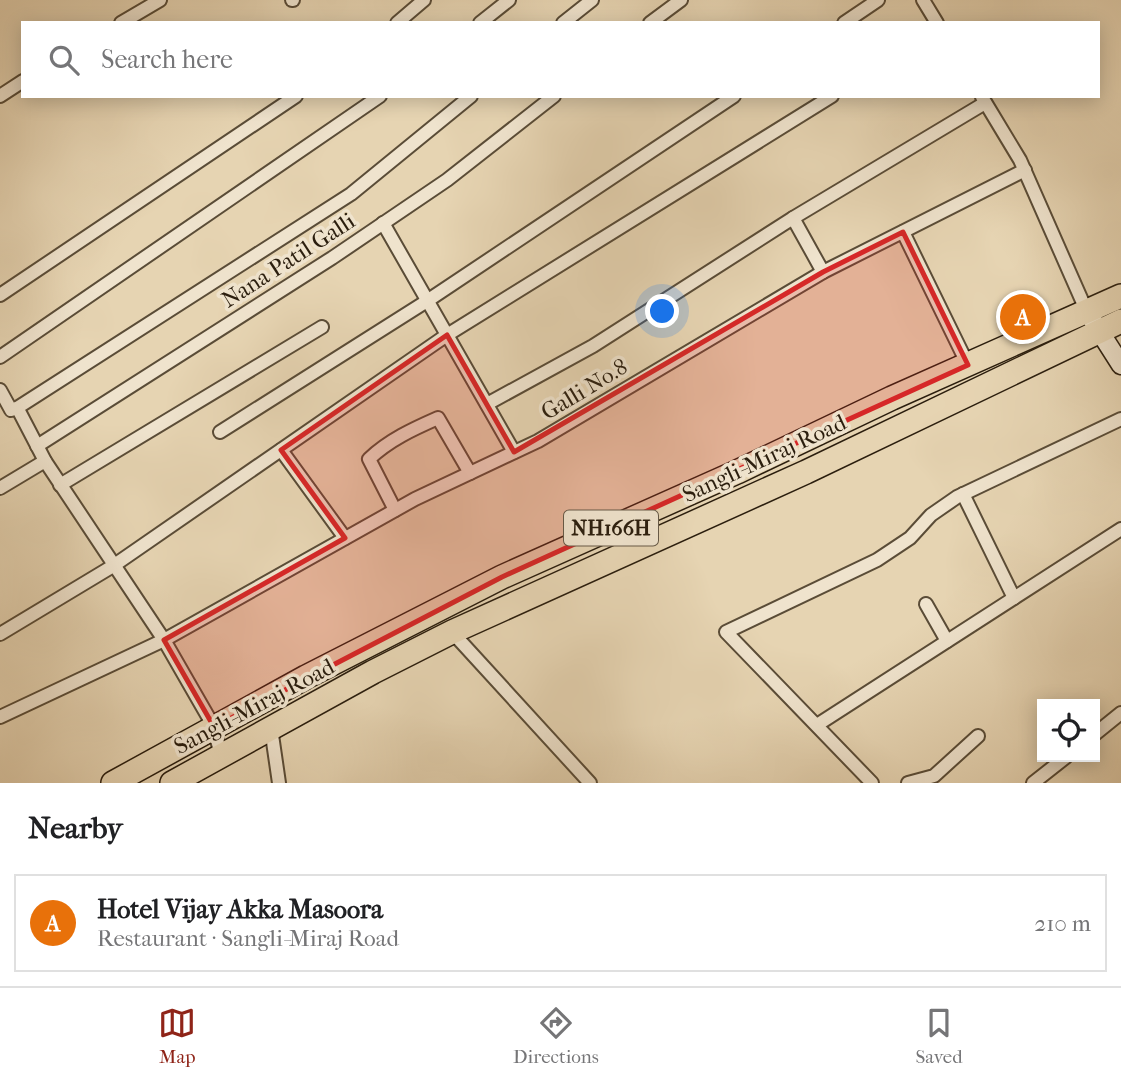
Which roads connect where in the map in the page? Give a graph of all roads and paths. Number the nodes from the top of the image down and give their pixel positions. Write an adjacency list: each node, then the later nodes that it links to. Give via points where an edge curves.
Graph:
1 (160, 0): 8 (street)
2 (424, 0): 9 (street)
3 (509, 0): 10 (street)
4 (592, 0): 11 (street)
5 (681, 0): 12 (street)
6 (878, 0): 13 (street)
7 (923, 0): 14 (street)
8 (124, 21)
9 (399, 21)
10 (483, 21)
11 (566, 21)
12 (653, 21)
13 (847, 21)
14 (936, 21)
15 (21, 82): 16 (street)
16 (0, 96)
17 (293, 98): 29 (street)
18 (377, 98): 37 (street)
19 (469, 98): 42 (street, via 351,194)
20 (551, 98): 26 (street, Nana Patil Galli, via 447,180)
21 (731, 98): 31 (street)
22 (829, 98): 36 (street)
23 (984, 99): 24 (street); 25 (street)
24 (1025, 170): 27 (street, Galli No.8); 32 (street)
25 (793, 218): 28 (street); 41 (street, via 593,345)
26 (383, 223): 31 (street); 45 (street, Nana Patil Galli)
27 (903, 232): 28 (street, Galli No.8); 38 (street)
28 (823, 272): 47 (street, Galli No.8)
29 (0, 295)
30 (1121, 296): 32 (highway, Sangli-Miraj Road / NH166H)
31 (427, 301): 36 (street); 44 (street)
32 (1087, 312): 35 (street); 38 (highway, Sangli-Miraj Road / NH166H)
33 (1121, 321): 35 (highway, Sangli-Miraj Road)
34 (322, 327): 50 (street)
35 (1100, 331): 39 (street); 59 (highway, Sangli-Miraj Road, via 806,472)
36 (447, 335): 41 (street); 46 (street)
37 (0, 357)
38 (968, 365): 66 (highway, Sangli-Miraj Road / NH166H, via 502,577)
39 (1121, 365)
40 (0, 390): 42 (street)
41 (486, 404): 47 (street)
42 (9, 411): 45 (street)
43 (1121, 419): 52 (street)
44 (220, 432)
45 (37, 446): 48 (street)
46 (281, 450): 55 (street); 56 (street)
47 (514, 452): 49 (street, Galli No.8)
48 (45, 461): 50 (street); 51 (street)
49 (470, 474): 53 (street, Galli No.8); 53 (street, via 438,418 415,429 369,459)
50 (60, 485): 56 (street)
51 (0, 488)
52 (963, 494): 57 (street); 65 (street, via 877,560 726,632)
53 (395, 510): 55 (street, Galli No.8)
54 (1121, 529): 57 (street)
55 (345, 538): 61 (street, Galli No.8)
56 (113, 566): 60 (street); 61 (street)
57 (1014, 598): 62 (street)
58 (926, 604): 62 (street)
59 (452, 632): 67 (highway, Sangli-Miraj Road); 75 (street)
60 (0, 634)
61 (163, 640): 64 (street, Galli No.8); 66 (street)
62 (947, 641): 65 (street)
63 (1121, 713): 68 (street)
64 (0, 717)
65 (817, 725): 76 (street)
66 (214, 727): 70 (street); 72 (highway, Sangli-Miraj Road / NH166H)
67 (271, 728): 70 (highway, Sangli-Miraj Road); 74 (street)
68 (1100, 730)
69 (978, 736): 77 (street, via 934,776)
70 (221, 756): 73 (highway, Sangli-Miraj Road)
71 (1060, 762): 78 (street)
72 (113, 783)
73 (172, 783)
74 (279, 783)
75 (590, 783)
76 (872, 783)
77 (908, 783)
78 (1033, 783)

